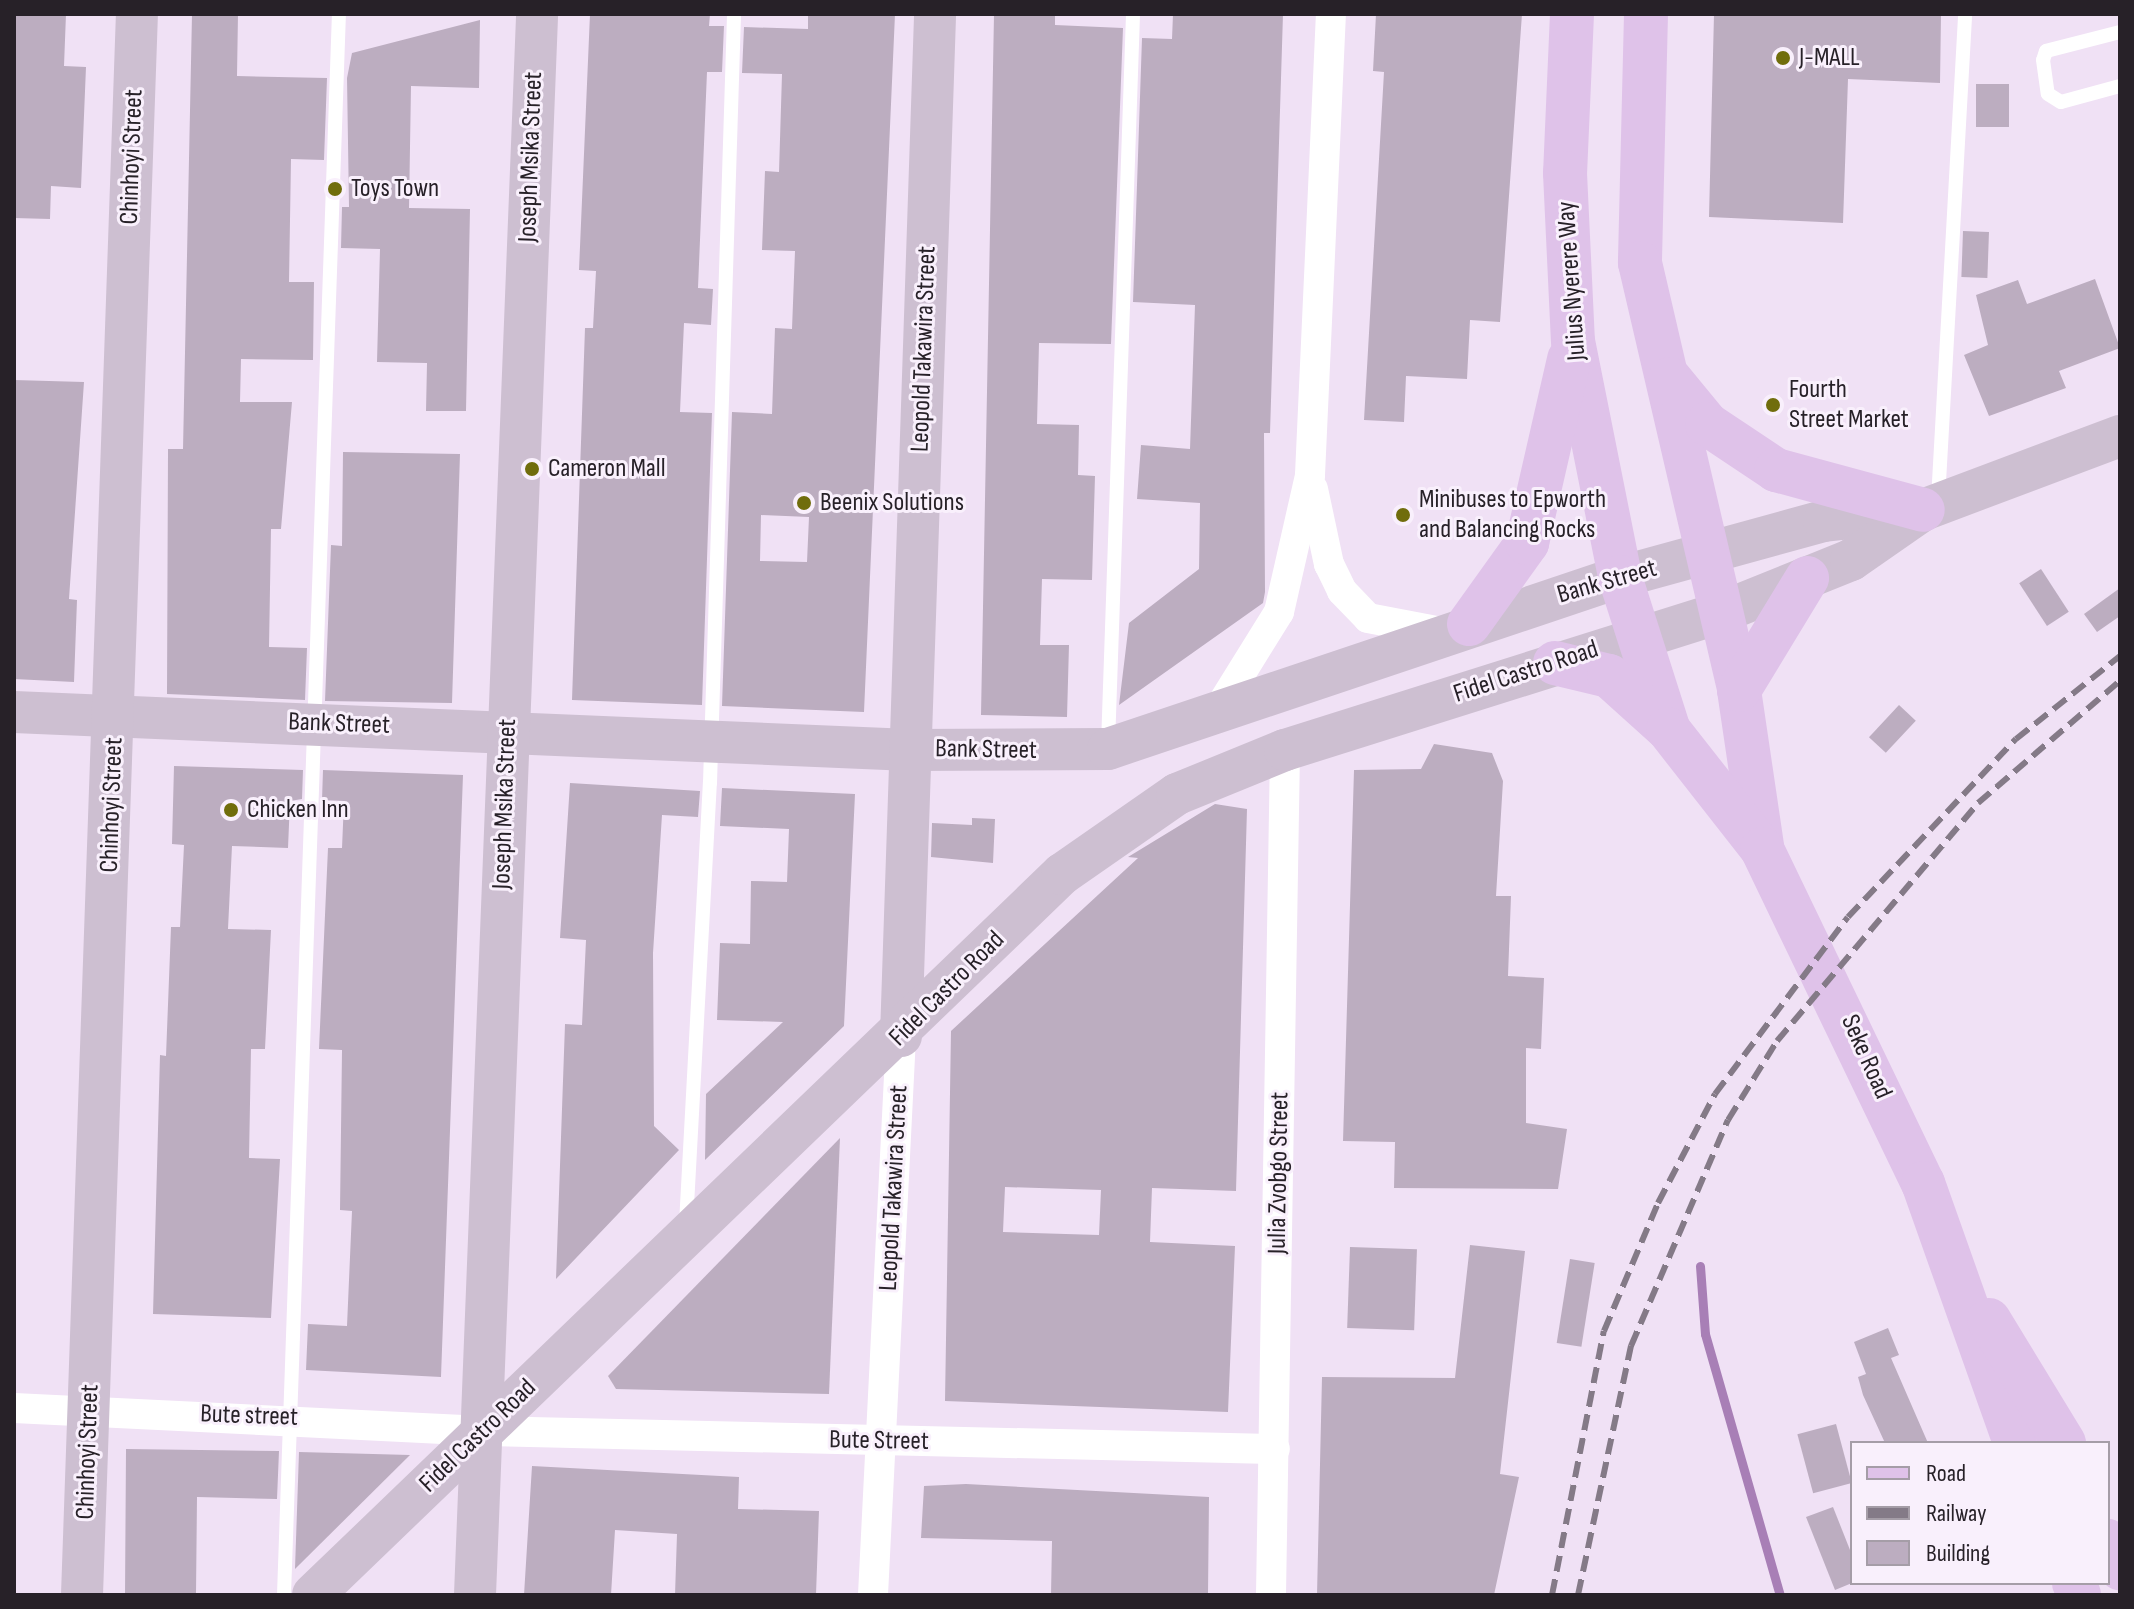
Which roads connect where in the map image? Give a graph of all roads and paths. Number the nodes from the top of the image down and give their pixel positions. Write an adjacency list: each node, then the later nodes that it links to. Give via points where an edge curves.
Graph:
1 (137, 14): 28 (street, Chinhoyi Street)
2 (339, 14): 29 (lane)
3 (537, 14): 31 (street, Joseph Msika Street)
4 (734, 14): 32 (lane)
5 (935, 14): 34 (street, Leopold Takawira Street)
6 (1133, 14): 33 (lane)
7 (1331, 14): 16 (street)
8 (1572, 14): 13 (main road, Julius Nyerere Way, via 1565,173)
9 (1646, 14): 14 (main road, via 1640,263)
10 (1965, 14): 17 (lane)
11 (2120, 32): 12 (lane, via 2046,51 2043,60 2048,94 2061,102)
12 (2120, 86)
13 (1573, 341): 19 (main road, Julius Nyerere Way); 22 (main road, via 1527,543 1515,570)
14 (1664, 371): 17 (main road, via 1707,424 1776,470); 18 (main road)
15 (2120, 436): 17 (street)
16 (1310, 475): 22 (street, via 1329,564 1342,591 1368,618); 26 (street, via 1279,612)
17 (1930, 507): 18 (street, Bank Street, via 1824,521); 20 (street, Fidel Castro Road, via 1876,546)
18 (1705, 554): 19 (street, Bank Street); 21 (main road)
19 (1620, 577): 22 (street, Bank Street); 23 (main road, Julius Nyerere Way)
20 (1807, 578): 21 (street, Fidel Castro Road); 25 (main road)
21 (1722, 612): 23 (street, Fidel Castro Road); 25 (main road)
22 (1456, 628): 26 (street, Bank Street)
23 (1638, 637): 24 (street, Fidel Castro Road); 30 (main road, Julius Nyerere Way)
24 (1555, 663): 30 (main road, via 1609,676); 35 (street, Fidel Castro Road)
25 (1739, 690): 36 (main road)
26 (1220, 707): 33 (street, Bank Street)
27 (14, 712): 28 (street, Bank Street)
28 (115, 715): 29 (street, Bank Street); 41 (street, Chinhoyi Street)
29 (309, 723): 31 (street, Bank Street); 42 (lane)
30 (1668, 729): 36 (main road)
31 (507, 732): 32 (street, Bank Street); 43 (street, Joseph Msika Street)
32 (706, 741): 34 (street, Bank Street); 38 (lane)
33 (1108, 749): 34 (street, Bank Street)
34 (910, 750): 37 (street, Leopold Takawira Street)
35 (1285, 750): 37 (street, Fidel Castro Road, via 1177,794 1062,874); 47 (street, Julia Zvobgo Street)
36 (1762, 849): 39 (main road, Seke Road, via 1842,1003)
37 (901, 1036): 38 (street, Fidel Castro Road); 44 (street, Leopold Takawira Street)
38 (685, 1240): 43 (street, Fidel Castro Road)
39 (1957, 1272): 45 (main road, Seke Road); 46 (main road, Seke Road)
40 (14, 1408): 41 (street, Bute street)
41 (89, 1411): 42 (street, Bute street); 50 (street, Chinhoyi Street)
42 (289, 1417): 43 (street, Bute street); 51 (lane)
43 (483, 1431): 44 (street, Bute Street); 52 (street, Fidel Castro Road); 53 (street, Joseph Msika Street)
44 (881, 1441): 47 (street, Bute Street); 54 (street, Leopold Takawira Street)
45 (2014, 1441)
46 (2063, 1441)
47 (1275, 1449): 55 (street, Julia Zvobgo Street)
48 (2110, 1546): 49 (main road)
49 (2120, 1568)
50 (82, 1595)
51 (284, 1595)
52 (313, 1595)
53 (475, 1595)
54 (873, 1595)
55 (1271, 1595)

